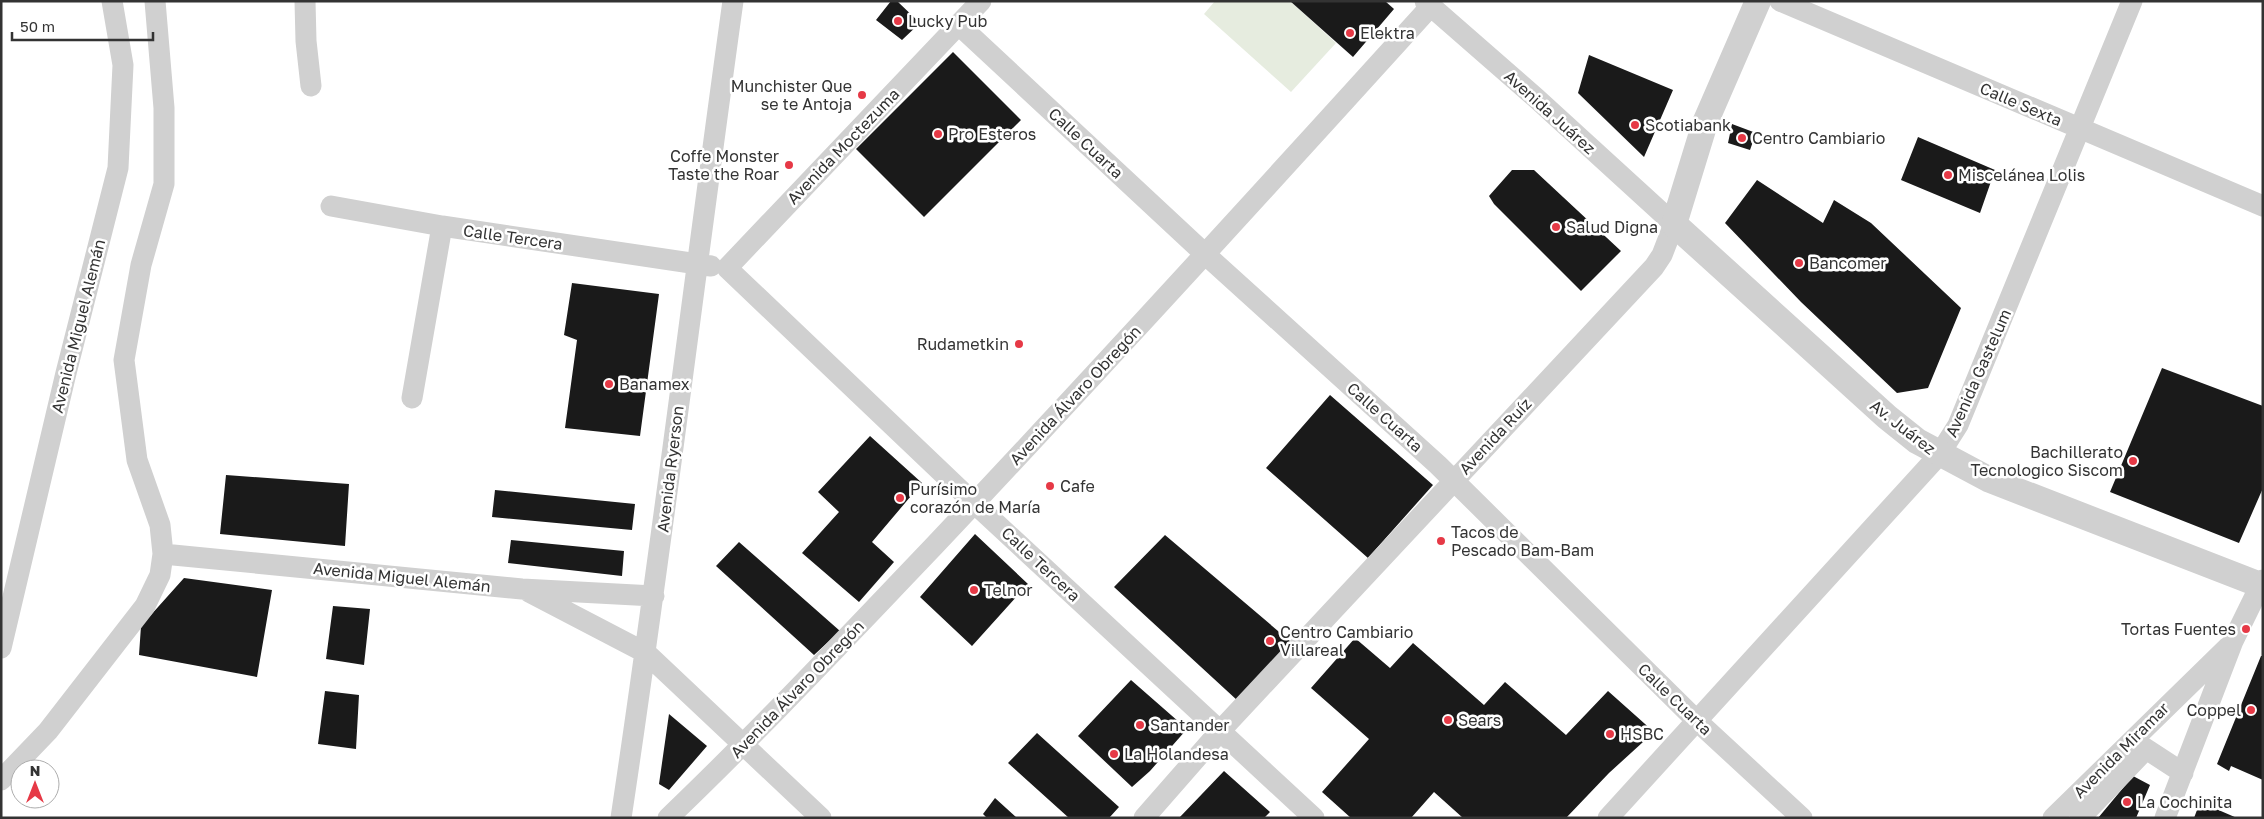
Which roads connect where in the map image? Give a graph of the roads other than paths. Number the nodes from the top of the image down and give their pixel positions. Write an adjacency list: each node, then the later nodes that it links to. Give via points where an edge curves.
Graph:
1 (112, 1): 29 (street, Avenida Miguel Alemán, via 123,65 118,168)
2 (154, 1): 24 (street, via 164,108 164,184 141,264 124,360 136,460 160,525)
3 (305, 1): 11 (street)
4 (733, 1): 18 (street, Avenida Ryerson)
5 (980, 1): 10 (street, Avenida Moctezuma)
6 (1758, 1): 15 (street, Avenida Ruíz, via 1705,123)
7 (1780, 1): 12 (street, Calle Sexta)
8 (2132, 1): 12 (street, Avenida Gastelum)
9 (1427, 4): 15 (street, Avenida Juárez); 17 (street, Avenida Álvaro Obregón)
10 (959, 25): 17 (street, Calle Cuarta); 19 (street, Avenida Moctezuma)
11 (311, 86)
12 (2080, 128): 14 (street, Calle Sexta); 21 (street, Avenida Gastelum, via 1958,425)
13 (331, 206): 16 (street, Calle Tercera)
14 (2263, 206)
15 (1674, 224): 21 (street, Av. Juárez, via 1887,418); 22 (street, Avenida Ruíz, via 1654,267)
16 (442, 226): 18 (street, Calle Tercera); 20 (street)
17 (1206, 255): 22 (street, Calle Cuarta); 23 (street, Avenida Álvaro Obregón)
18 (696, 264): 19 (street); 27 (street, Avenida Ryerson)
19 (727, 268): 23 (street, Calle Tercera)
20 (412, 398)
21 (1939, 455): 25 (street, Av. Juárez, via 1990,480); 31 (street, Avenida Gastelum)
22 (1453, 481): 31 (street, Calle Cuarta); 32 (street, Avenida Ruíz)
23 (974, 503): 32 (street, Calle Tercera); 34 (street, Avenida Álvaro Obregón)
24 (163, 554): 26 (street, Avenida Miguel Alemán); 36 (street, via 160,575 145,606 48,731)
25 (2262, 583): 28 (street)
26 (522, 589): 27 (street, Avenida Miguel Alemán); 30 (street, Avenida Miguel Alemán)
27 (654, 596): 30 (street, Avenida Ryerson)
28 (2233, 642): 33 (street, Avenida Miramar); 35 (street)
29 (1, 648)
30 (646, 653): 34 (street, Avenida Miguel Alemán); 37 (street, Avenida Ryerson)
31 (1697, 721): 42 (street, Avenida Gastelum); 43 (street, Calle Cuarta)
32 (1221, 730): 40 (street, Avenida Ruíz); 41 (street, Calle Tercera)
33 (2139, 744): 35 (street); 44 (street, Avenida Miramar); 45 (street, Avenida Miramar)
34 (744, 746): 38 (street, Avenida Álvaro Obregón); 39 (street, Avenida Miguel Alemán)
35 (2183, 773): 46 (street)
36 (1, 780)
37 (622, 818)
38 (668, 818)
39 (821, 818)
40 (1144, 818)
41 (1314, 818)
42 (1608, 818)
43 (1802, 818)
44 (2053, 818)
45 (2080, 818)
46 (2165, 818)

